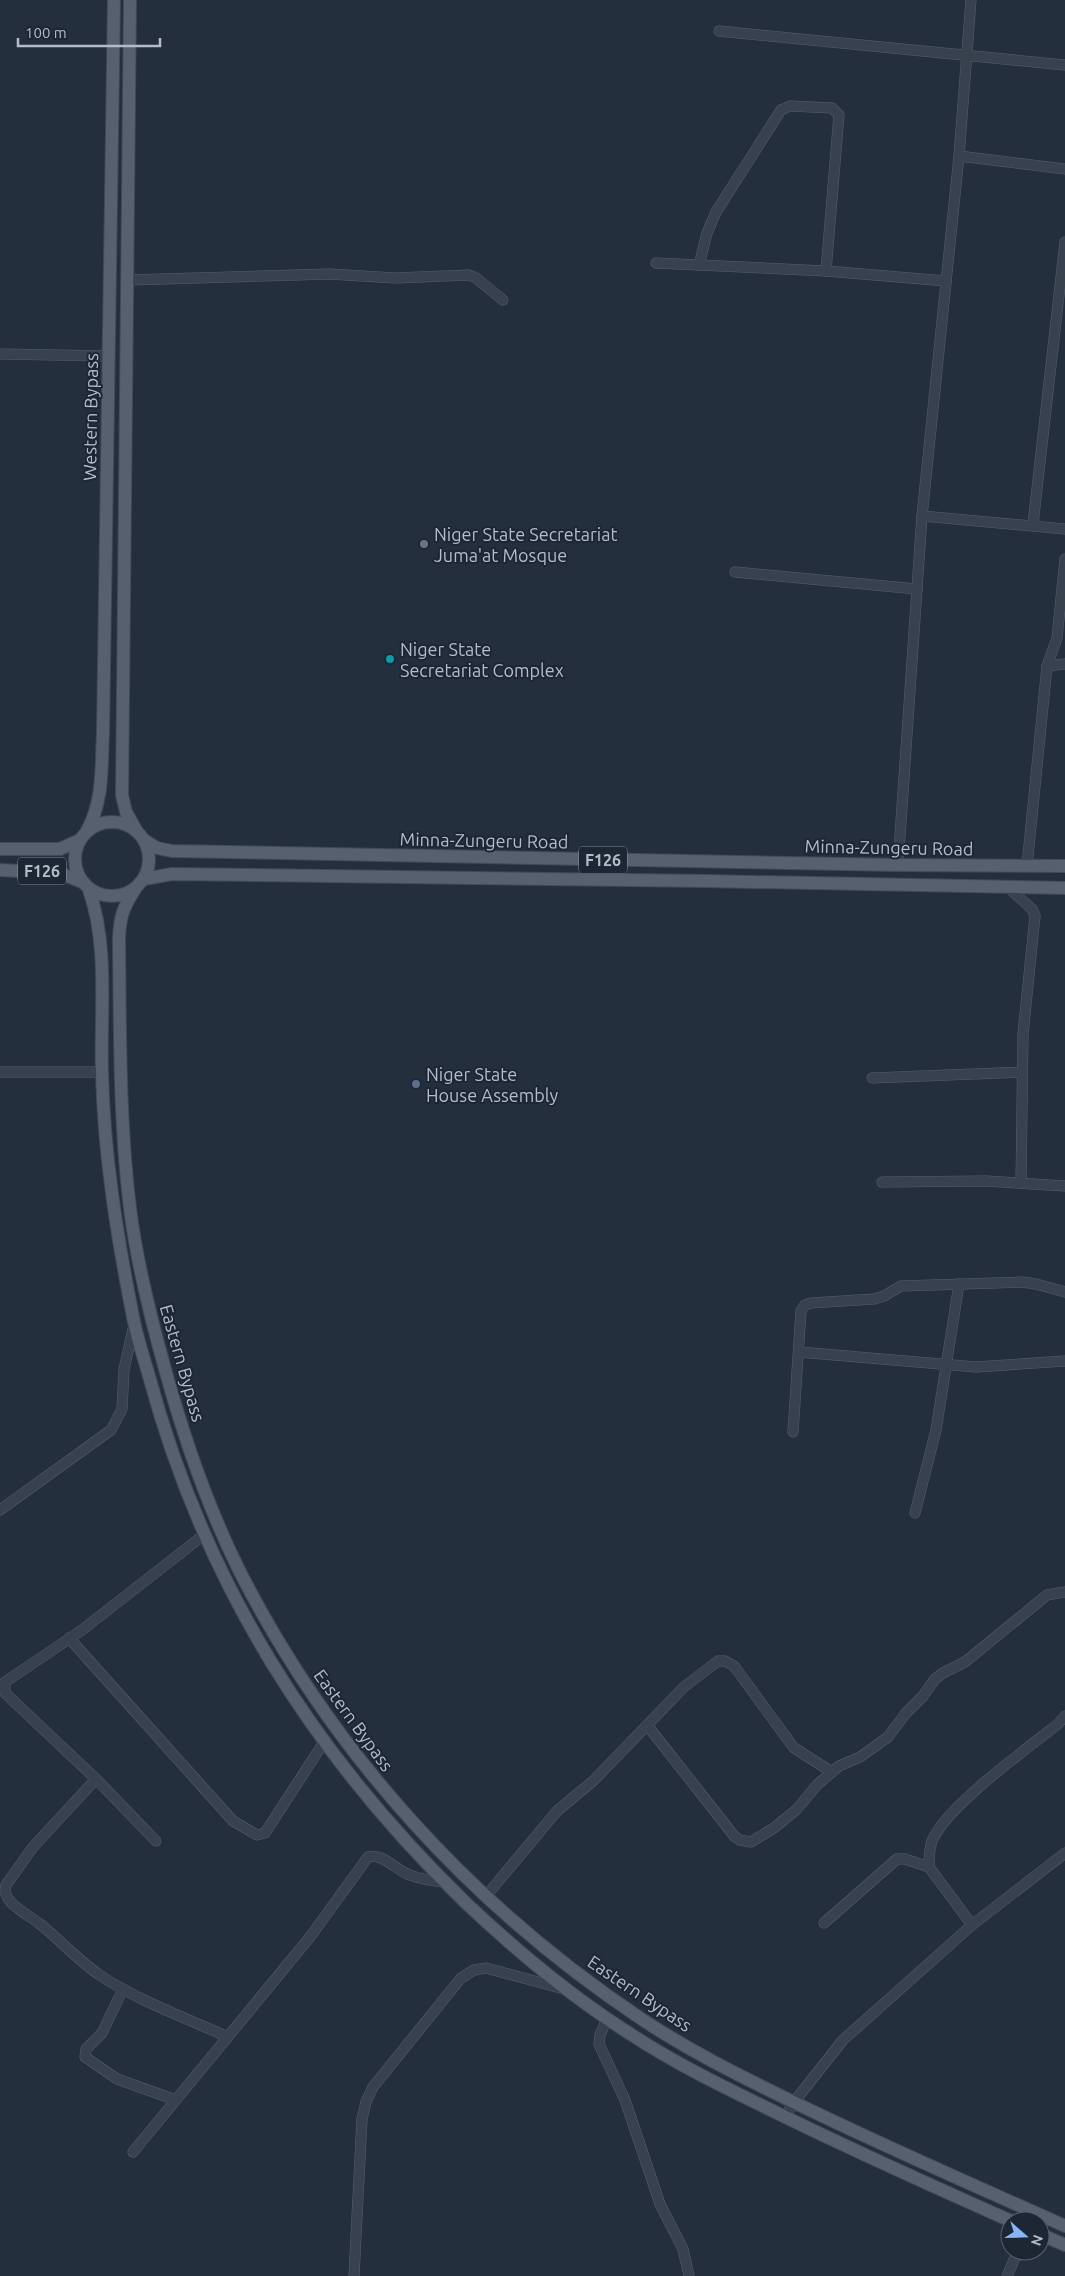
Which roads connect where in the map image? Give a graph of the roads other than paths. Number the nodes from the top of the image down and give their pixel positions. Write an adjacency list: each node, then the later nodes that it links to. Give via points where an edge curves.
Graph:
1 (114, 0): 17 (main road, Western Bypass)
2 (130, 0): 13 (main road, Western Bypass)
3 (971, 0): 5 (street)
4 (719, 31): 5 (street)
5 (967, 54): 6 (street); 7 (street)
6 (1065, 64)
7 (959, 156): 8 (street); 14 (street)
8 (1065, 170)
9 (1065, 242): 19 (street)
10 (656, 263): 11 (street)
11 (699, 265): 12 (street); 12 (street, via 716,212 782,110 790,106 832,108 838,115)
12 (826, 271): 14 (street)
13 (128, 280): 15 (street, via 328,274 395,278 469,276); 27 (main road, Western Bypass, via 122,795 126,812)
14 (946, 281): 18 (street)
15 (503, 300)
16 (0, 354): 17 (street)
17 (108, 356): 26 (main road, Western Bypass, via 100,799)
18 (922, 516): 19 (street); 23 (street)
19 (1033, 524): 20 (street)
20 (1065, 529)
21 (1065, 559): 25 (street, via 1057,638)
22 (735, 572): 23 (street)
23 (917, 589): 30 (street)
24 (1065, 664): 25 (street)
25 (1047, 666): 31 (street)
26 (84, 835): 27 (main road, F126, via 98,824 111,822 124,824); 28 (main road, F126, via 60,848); 36 (main road, F126, via 74,861 76,872)
27 (140, 835): 29 (main road, Minna-Zungeru Road / F126, via 157,848 172,852); 35 (main road, via 149,853 149,867)
28 (0, 849)
29 (706, 861): 30 (main road, Minna-Zungeru Road / F126); 34 (main road)
30 (898, 865): 31 (main road, Minna-Zungeru Road / F126)
31 (1027, 866): 32 (main road, Minna-Zungeru Road / F126)
32 (1065, 866)
33 (0, 870): 36 (main road, F126, via 60,873)
34 (706, 881): 35 (main road, Minna-Zungeru Road / F126, via 172,874); 37 (main road, Minna-Zungeru Road / F126)
35 (139, 884): 36 (main road, F126, via 124,895 112,897 100,895); 67 (main road, Eastern Bypass, via 120,916 122,1125 132,1219 152,1320 179,1418 238,1569 320,1707 411,1822)
36 (85, 886): 40 (main road, Eastern Bypass, via 100,929)
37 (1009, 888): 38 (main road, Minna-Zungeru Road / F126); 41 (street, via 1032,909 1035,916)
38 (1065, 888)
39 (0, 1072): 40 (street)
40 (102, 1072): 48 (main road, Eastern Bypass, via 114,1222)
41 (1022, 1072): 42 (street); 44 (street)
42 (872, 1078)
43 (882, 1182): 44 (street)
44 (1021, 1182): 45 (street)
45 (1065, 1186)
46 (959, 1284): 47 (street, via 1022,1282); 49 (street, via 901,1286 874,1299 805,1305 801,1311); 51 (street)
47 (1065, 1292)
48 (134, 1324): 53 (street, via 124,1369 122,1409 111,1430); 55 (main road, Eastern Bypass, via 169,1445)
49 (799, 1352): 51 (street); 52 (street)
50 (1065, 1361): 51 (street, via 976,1367)
51 (946, 1364): 54 (street, via 936,1430)
52 (793, 1432)
53 (0, 1510)
54 (915, 1513)
55 (205, 1534): 57 (street); 60 (main road, Eastern Bypass, via 258,1640)
56 (1065, 1592): 61 (street, via 1047,1595 965,1662 944,1673 888,1737)
57 (69, 1638): 60 (street, via 234,1820 257,1835 265,1833); 62 (street, via 19,1671 5,1682 4,1688 5,1693)
58 (1065, 1716): 65 (street, via 973,1792 941,1826 932,1840)
59 (647, 1725): 61 (street, via 684,1687 718,1661 725,1661 734,1666 794,1748); 61 (street, via 735,1837 746,1842 774,1828); 67 (street, via 593,1781 557,1811)
60 (324, 1742): 66 (main road, Eastern Bypass, via 370,1801)
61 (832, 1772)
62 (96, 1779): 63 (street); 70 (street, via 33,1847 3,1891 5,1898 88,1966)
63 (156, 1841)
64 (1065, 1852): 69 (street)
65 (929, 1867): 68 (street, via 897,1859); 69 (street)
66 (446, 1882): 71 (main road, Eastern Bypass, via 497,1932); 73 (street, via 424,1880 379,1857 368,1857 310,1937)
67 (486, 1896): 75 (main road, Eastern Bypass, via 579,1975 646,2022)
68 (824, 1923)
69 (972, 1925): 75 (street, via 843,2040)
70 (124, 1989): 73 (street); 74 (street, via 102,2033 86,2049 85,2057 117,2079)
71 (568, 1990): 72 (main road, Eastern Bypass); 83 (street, via 486,1968 474,1970 461,1978 373,2088 362,2120)
72 (607, 2019): 76 (main road, Eastern Bypass, via 717,2084); 84 (street, via 599,2044 625,2100 660,2204 683,2249)
73 (228, 2037): 74 (street)
74 (176, 2100): 77 (street)
75 (794, 2102): 76 (street); 79 (main road, Eastern Bypass)
76 (785, 2117): 78 (main road, Eastern Bypass)
77 (133, 2152)
78 (1000, 2216)
79 (1065, 2226)
80 (1050, 2238): 81 (main road)
81 (1065, 2245)
82 (1014, 2261): 85 (street)
83 (354, 2276)
84 (689, 2276)
85 (1007, 2276)

